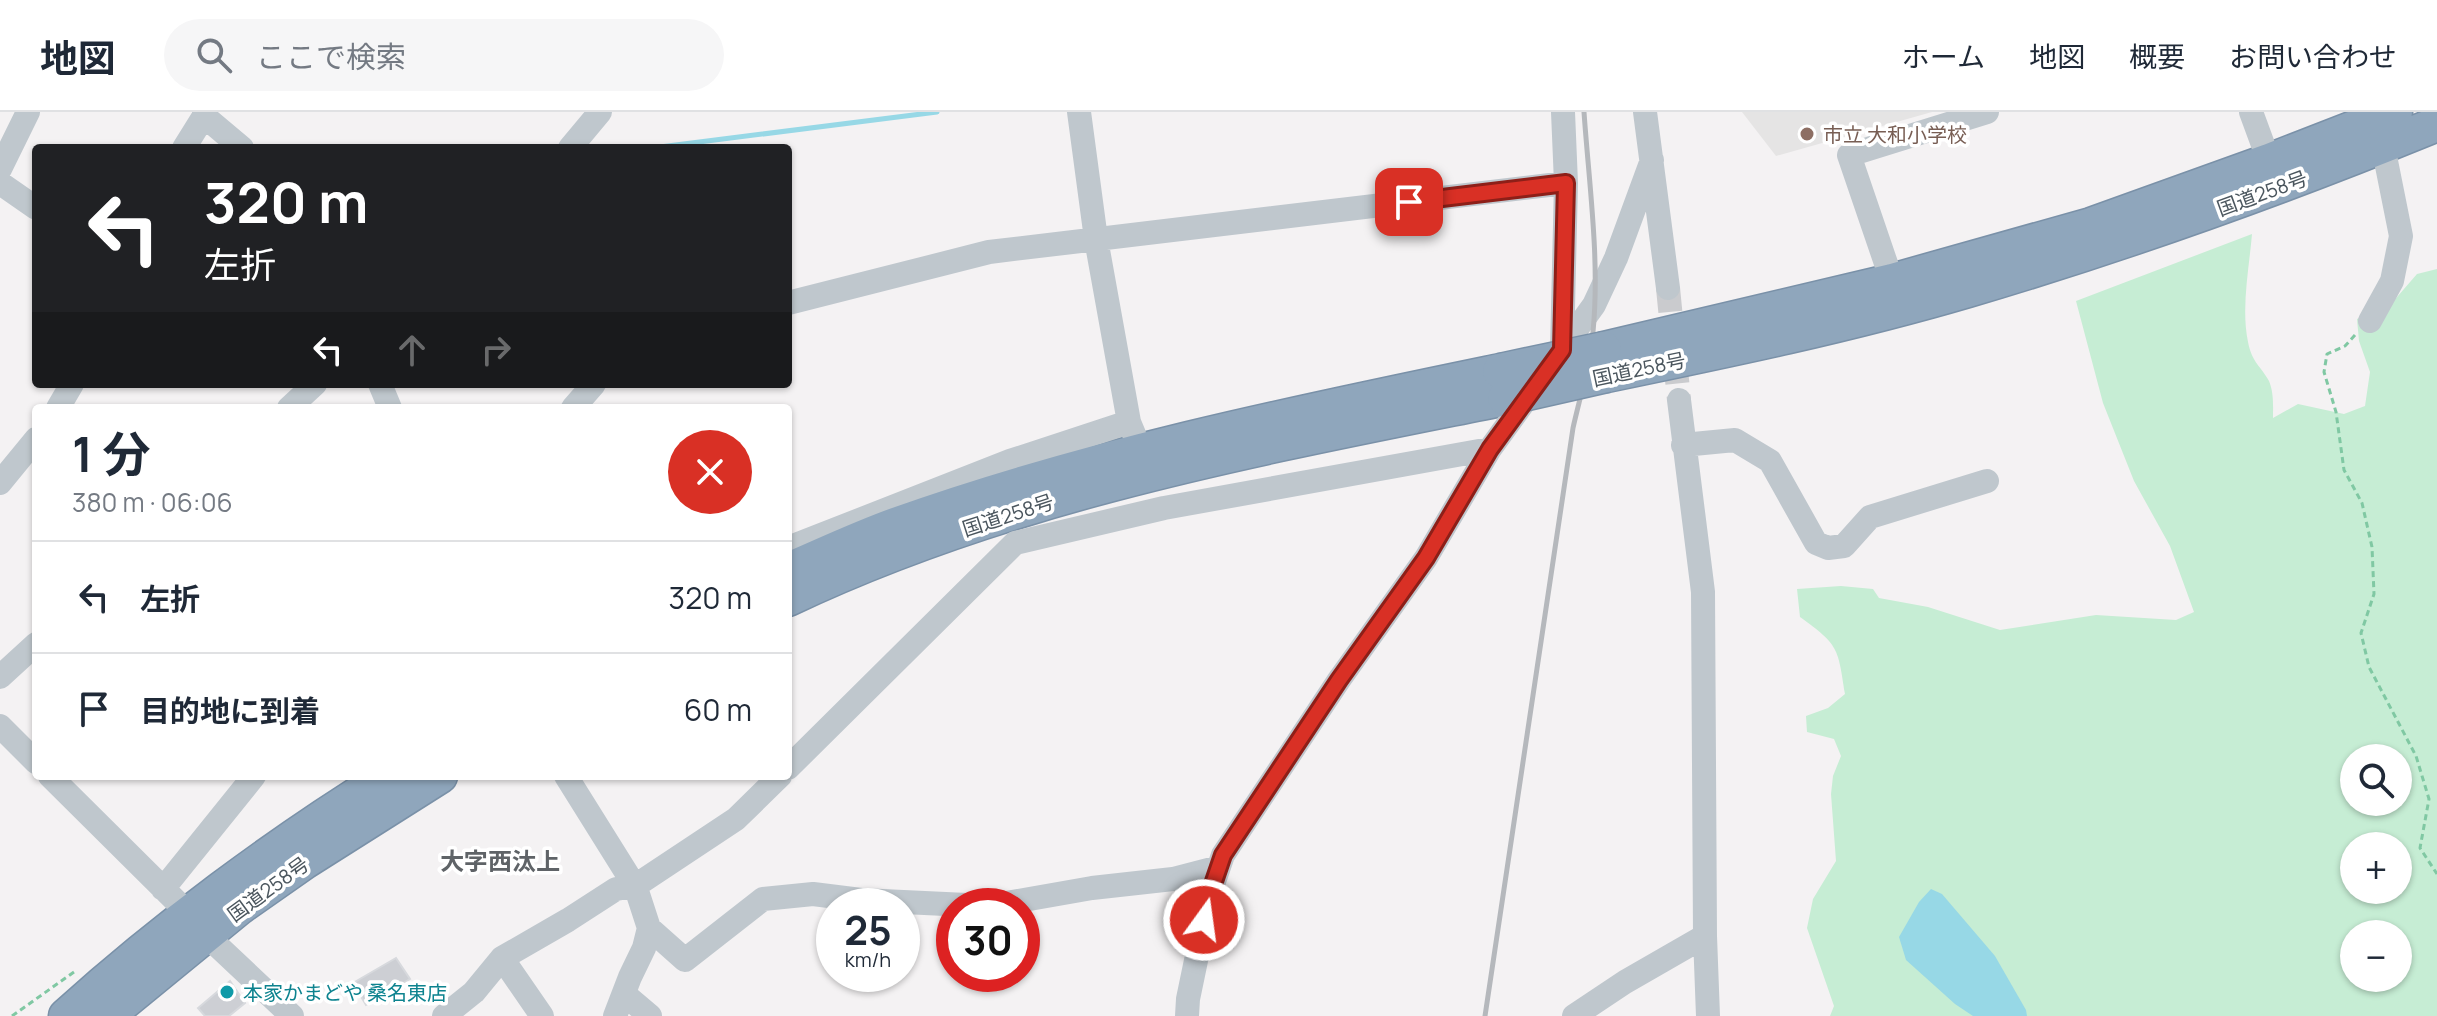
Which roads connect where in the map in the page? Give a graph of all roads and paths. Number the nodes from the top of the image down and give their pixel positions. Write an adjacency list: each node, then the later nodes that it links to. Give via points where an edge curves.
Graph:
1 (28, 112): 17 (street)
2 (600, 112): 13 (street)
3 (1079, 112): 21 (street)
4 (1563, 112): 19 (street)
5 (1645, 112): 15 (street)
6 (1987, 112): 22 (street, via 1849,155)
7 (2251, 112): 16 (street)
8 (2395, 112): 16 (highway, 国道258号)
9 (204, 114): 11 (street); 12 (street)
10 (2437, 124): 14 (highway, 国道258号)
11 (186, 144)
12 (238, 144)
13 (573, 144)
14 (2383, 146): 25 (street, via 2401,236 2392,281); 27 (highway, 国道258号, via 2233,204 1965,291 1781,339)
15 (1652, 160): 23 (street); 26 (street, via 1594,305)
16 (2269, 161): 22 (highway, 国道258号, via 2091,225)
17 (0, 169)
18 (0, 183): 20 (street)
19 (1566, 183): 21 (street); 26 (street)
20 (32, 205)
21 (1096, 239): 24 (street, via 989,252); 39 (street, via 1132,428 1010,461)
22 (1892, 281): 27 (highway, 国道258号)
23 (1668, 288)
24 (792, 302)
25 (2370, 321): 54 (path, via 2345,346 2327,354 2324,372 2344,470 2362,503 2372,547 2374,594 2361,633 2369,667 2416,756 2429,799 2420,848)
26 (1562, 350): 36 (street)
27 (1606, 362): 28 (highway, 国道258号, bridge)
28 (1502, 384): 40 (highway, 国道258号, via 1346,403 1136,453 893,526); 41 (highway, 国道258号, via 1029,507 908,548)
29 (311, 388): 32 (street)
30 (590, 388): 33 (street)
31 (1679, 400): 35 (street)
32 (293, 404)
33 (576, 404)
34 (32, 444): 38 (street)
35 (1683, 445): 37 (street, via 1735,440 1770,461 1816,543 1828,548 1844,546 1870,517); 61 (street, via 1703,592)
36 (1490, 449): 46 (street, via 1162,501 1015,543); 53 (street, via 1426,558 1339,680)
37 (1987, 481)
38 (0, 483)
39 (792, 546)
40 (792, 568)
41 (792, 597)
42 (32, 648): 43 (street)
43 (0, 677)
44 (0, 726): 45 (street)
45 (32, 758)
46 (792, 764)
47 (54, 780): 56 (street)
48 (251, 780): 56 (street)
49 (381, 780): 59 (highway, 国道258号, via 287,843)
50 (434, 780): 59 (highway, 国道258号)
51 (569, 780): 55 (street)
52 (776, 780): 55 (street, via 736,819)
53 (1219, 867): 57 (street, via 1173,879); 70 (street)
54 (2437, 874)
55 (635, 886): 60 (street); 62 (street, via 608,894)
56 (163, 889): 59 (street)
57 (1040, 897)
58 (936, 904): 60 (street, via 813,894 763,899 685,960)
59 (198, 925): 65 (highway, 国道258号); 66 (highway, 国道258号); 67 (street)
60 (649, 928): 63 (street)
61 (1705, 936): 71 (street); 72 (street)
62 (502, 958): 64 (street); 68 (street)
63 (620, 1005): 69 (street)
64 (447, 1015)
65 (66, 1016)
66 (107, 1016)
67 (292, 1016)
68 (542, 1016)
69 (650, 1016)
70 (1187, 1016)
71 (1574, 1016)
72 (1708, 1016)

